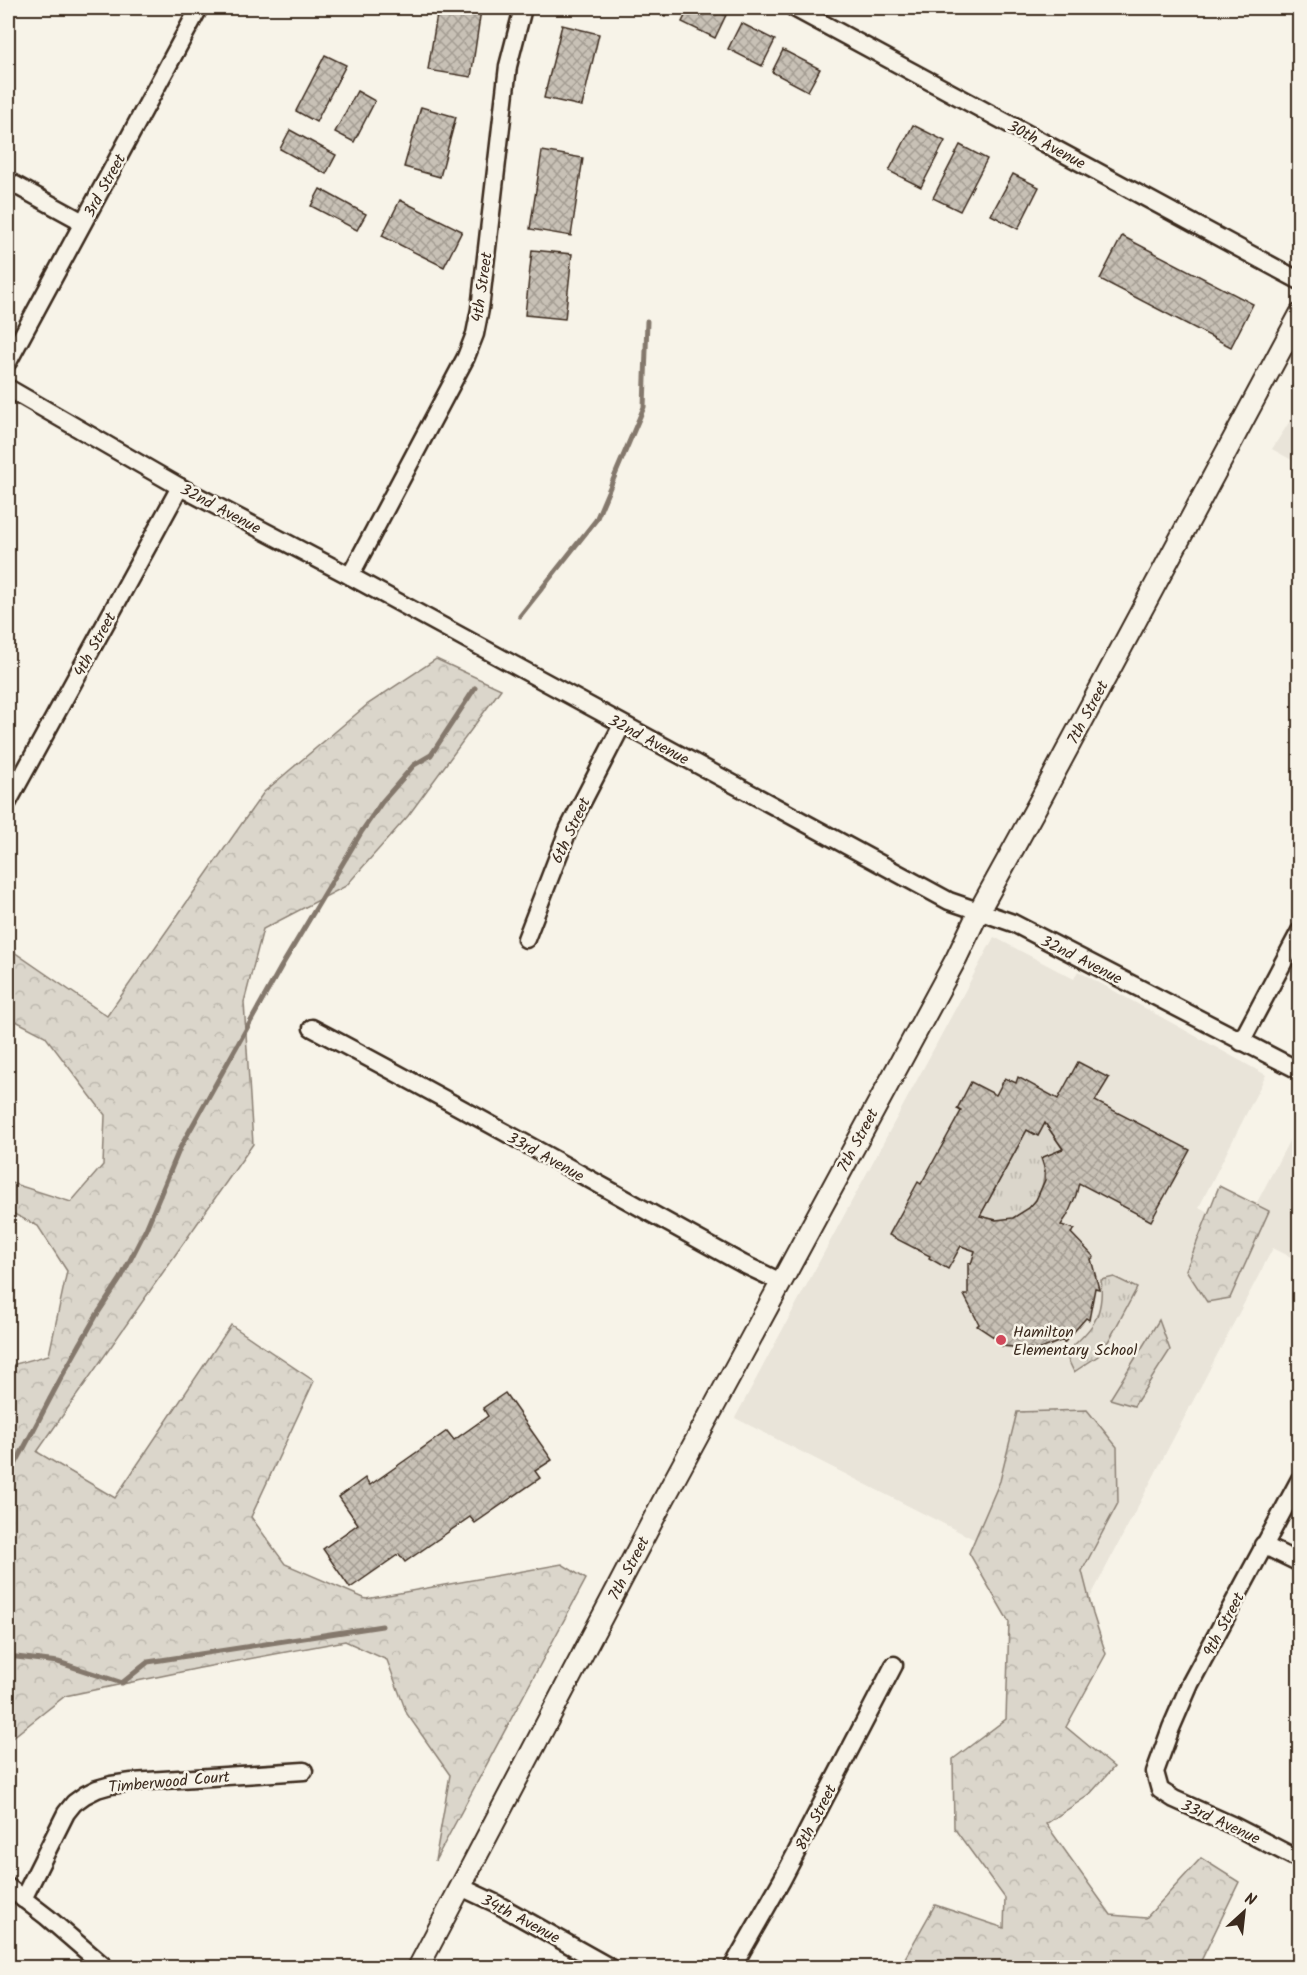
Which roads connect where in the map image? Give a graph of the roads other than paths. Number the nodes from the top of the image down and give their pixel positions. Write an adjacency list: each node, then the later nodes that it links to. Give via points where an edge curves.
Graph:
1 (199, 8): 5 (street, 3rd Street)
2 (523, 8): 11 (street, 4th Street, via 508,66 475,334)
3 (794, 8): 6 (street, 30th Avenue)
4 (8, 181): 5 (street)
5 (83, 222): 8 (street, 3rd Street)
6 (1299, 281)
7 (1299, 314): 14 (street, 7th Street)
8 (8, 362)
9 (8, 388): 10 (street, 32nd Avenue)
10 (180, 487): 11 (street, 32nd Avenue); 13 (street, 4th Street)
11 (350, 576): 12 (street, 32nd Avenue)
12 (622, 725): 14 (street, 32nd Avenue, via 949,901); 16 (street, 6th Street, via 570,828)
13 (8, 802)
14 (979, 911): 18 (street, 32nd Avenue, via 1013,923); 20 (street, 7th Street)
15 (1299, 931): 18 (street)
16 (526, 939)
17 (312, 1028): 20 (street, 33rd Avenue)
18 (1242, 1042): 19 (street, 32nd Avenue)
19 (1299, 1071)
20 (781, 1282): 29 (street, 7th Street)
21 (1299, 1479): 22 (street, 9th Street)
22 (1263, 1545): 23 (street); 26 (street, 9th Street, via 1190,1684)
23 (1299, 1563)
24 (894, 1665): 34 (street, 8th Street, via 783,1880)
25 (304, 1771): 30 (street, Timberwood Court, via 132,1782 97,1789 74,1803 66,1813)
26 (1155, 1772): 27 (street, 33rd Avenue, via 1160,1790 1174,1799)
27 (1299, 1860)
28 (8, 1887): 30 (street)
29 (461, 1887): 32 (street, 7th Street); 33 (street, 34th Avenue)
30 (23, 1899): 31 (street)
31 (106, 1968)
32 (418, 1968)
33 (611, 1968)
34 (732, 1968)

